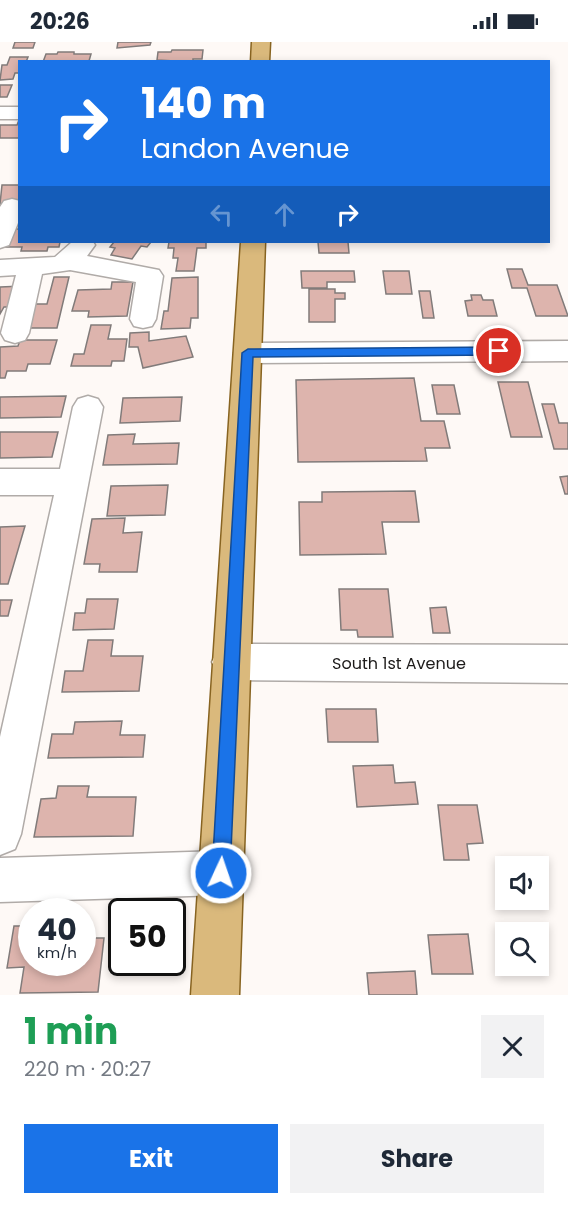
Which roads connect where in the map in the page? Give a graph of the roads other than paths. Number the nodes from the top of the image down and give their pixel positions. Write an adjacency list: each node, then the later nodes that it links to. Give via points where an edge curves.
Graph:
1 (261, 42): 2 (main road)
2 (260, 60)
3 (0, 113): 4 (street)
4 (18, 113)
5 (12, 206): 6 (street)
6 (0, 240)
7 (85, 243): 9 (street)
8 (253, 243): 15 (main road)
9 (68, 261): 11 (street); 12 (street, via 150,276)
10 (0, 268): 11 (street)
11 (31, 268): 13 (street)
12 (143, 319)
13 (15, 333)
14 (568, 351): 15 (street)
15 (248, 353): 19 (main road)
16 (88, 407): 18 (street)
17 (0, 482): 18 (street)
18 (73, 482): 21 (street)
19 (231, 662): 20 (street, South 1st Avenue); 22 (main road)
20 (568, 664)
21 (0, 834)
22 (221, 873): 23 (street); 24 (main road)
23 (0, 880)
24 (215, 995)

